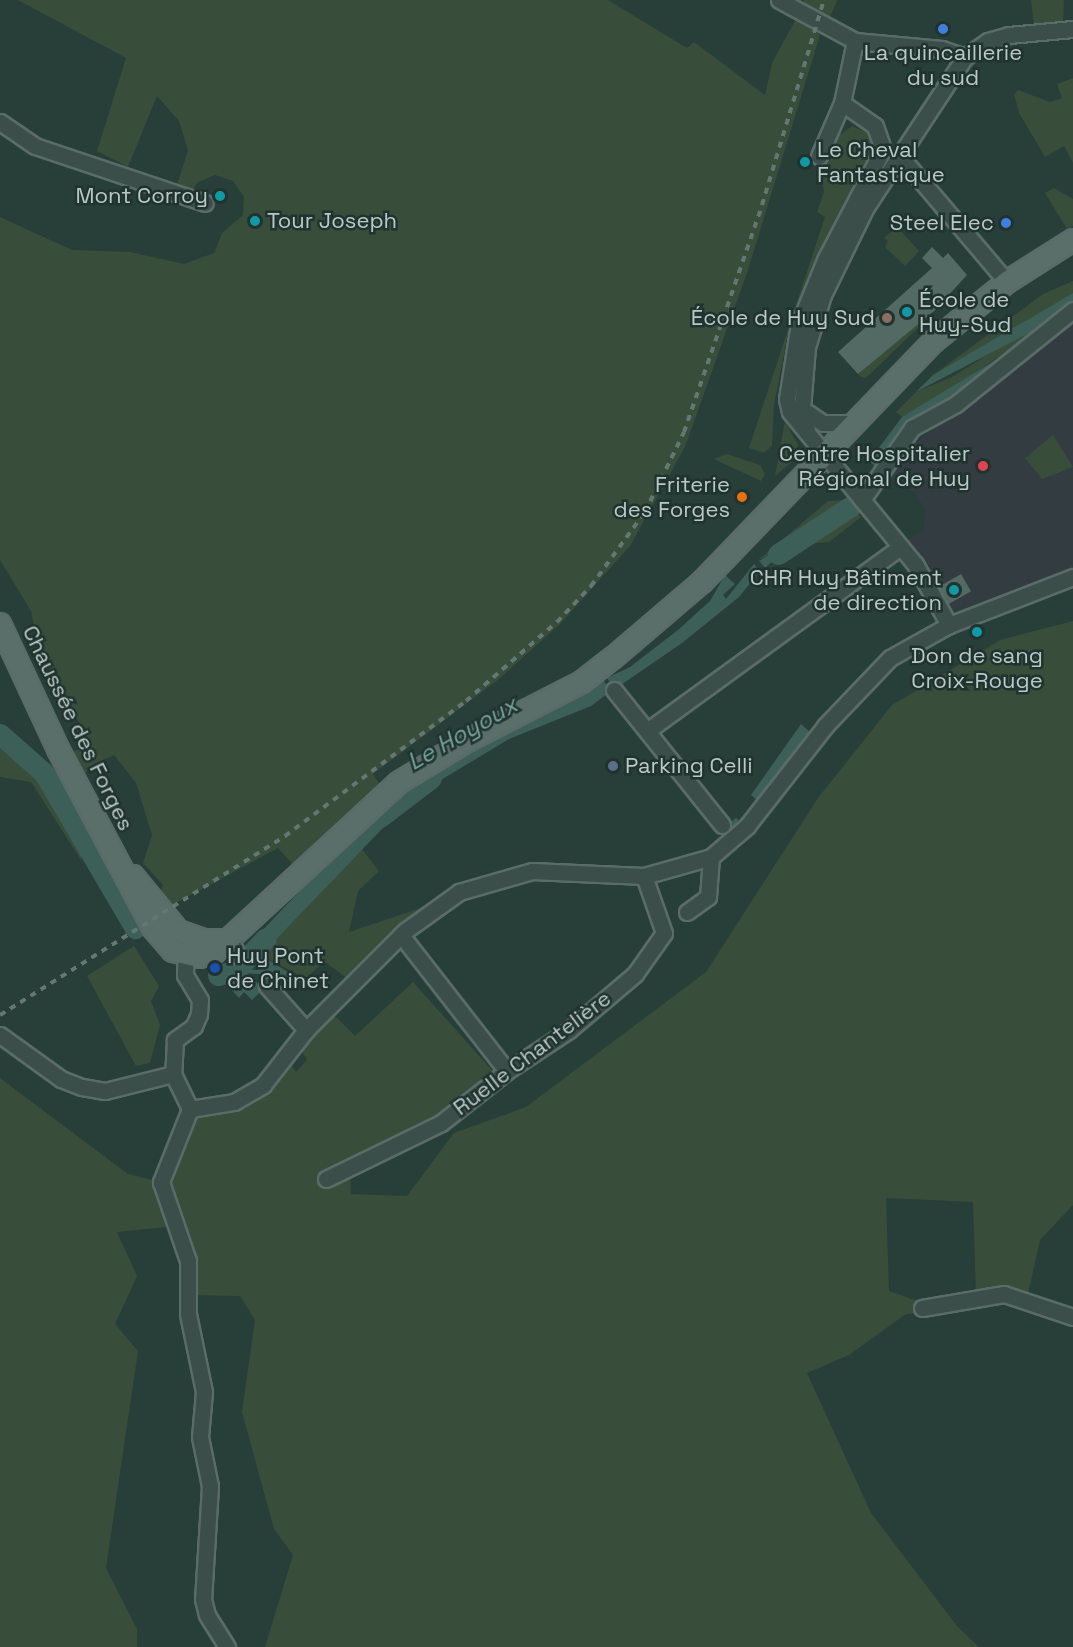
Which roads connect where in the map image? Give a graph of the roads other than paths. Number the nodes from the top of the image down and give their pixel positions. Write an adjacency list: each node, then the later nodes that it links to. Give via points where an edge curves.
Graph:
1 (779, 0): 3 (street)
2 (1073, 29): 4 (street, via 988,41)
3 (855, 41): 4 (street, via 933,48); 5 (street)
4 (965, 57): 8 (street)
5 (842, 103): 7 (street); 15 (street, via 875,126 883,149 825,260 799,324 787,399 790,412)
6 (0, 122): 9 (street, via 35,146)
7 (819, 156)
8 (900, 156): 11 (street); 13 (street, via 856,223 823,295 807,347)
9 (205, 202)
10 (1073, 240): 11 (main road)
11 (1007, 282): 14 (main road, via 933,342)
12 (1073, 310): 17 (street, via 956,404 912,428)
13 (802, 409): 14 (street, via 823,423); 15 (street)
14 (851, 423): 16 (main road)
15 (809, 437): 16 (street)
16 (822, 454): 17 (street); 29 (main road, via 702,582 598,670 398,783 232,945)
17 (862, 500): 18 (street)
18 (900, 547): 21 (street, via 915,564); 23 (street)
19 (1073, 577): 21 (street)
20 (0, 624): 29 (main road, Chaussée des Forges, via 113,853)
21 (949, 625): 25 (street, via 913,642 862,682 747,826)
22 (614, 690): 23 (street)
23 (647, 731): 24 (street)
24 (722, 825)
25 (711, 856): 26 (street); 27 (street, via 708,897)
26 (644, 876): 28 (street, via 532,871 499,878 459,892); 33 (street, Ruelle Chantelière, via 664,933 657,949 569,1030)
27 (687, 912)
28 (401, 936): 31 (street); 33 (street)
29 (186, 946): 34 (street, via 185,975 200,1000 194,1026 175,1040)
30 (267, 986): 31 (street)
31 (306, 1030): 35 (street, via 282,1065 250,1094 234,1102)
32 (0, 1035): 34 (street, via 61,1079 82,1088 105,1091)
33 (507, 1071): 36 (street, Ruelle Chantelière, via 441,1123)
34 (173, 1074): 35 (street)
35 (190, 1109): 39 (street, via 161,1182 188,1261 188,1314 204,1392 200,1437 210,1486 203,1599 207,1615)
36 (326, 1179)
37 (922, 1308): 38 (street, via 1004,1294)
38 (1073, 1317)
39 (226, 1647)

